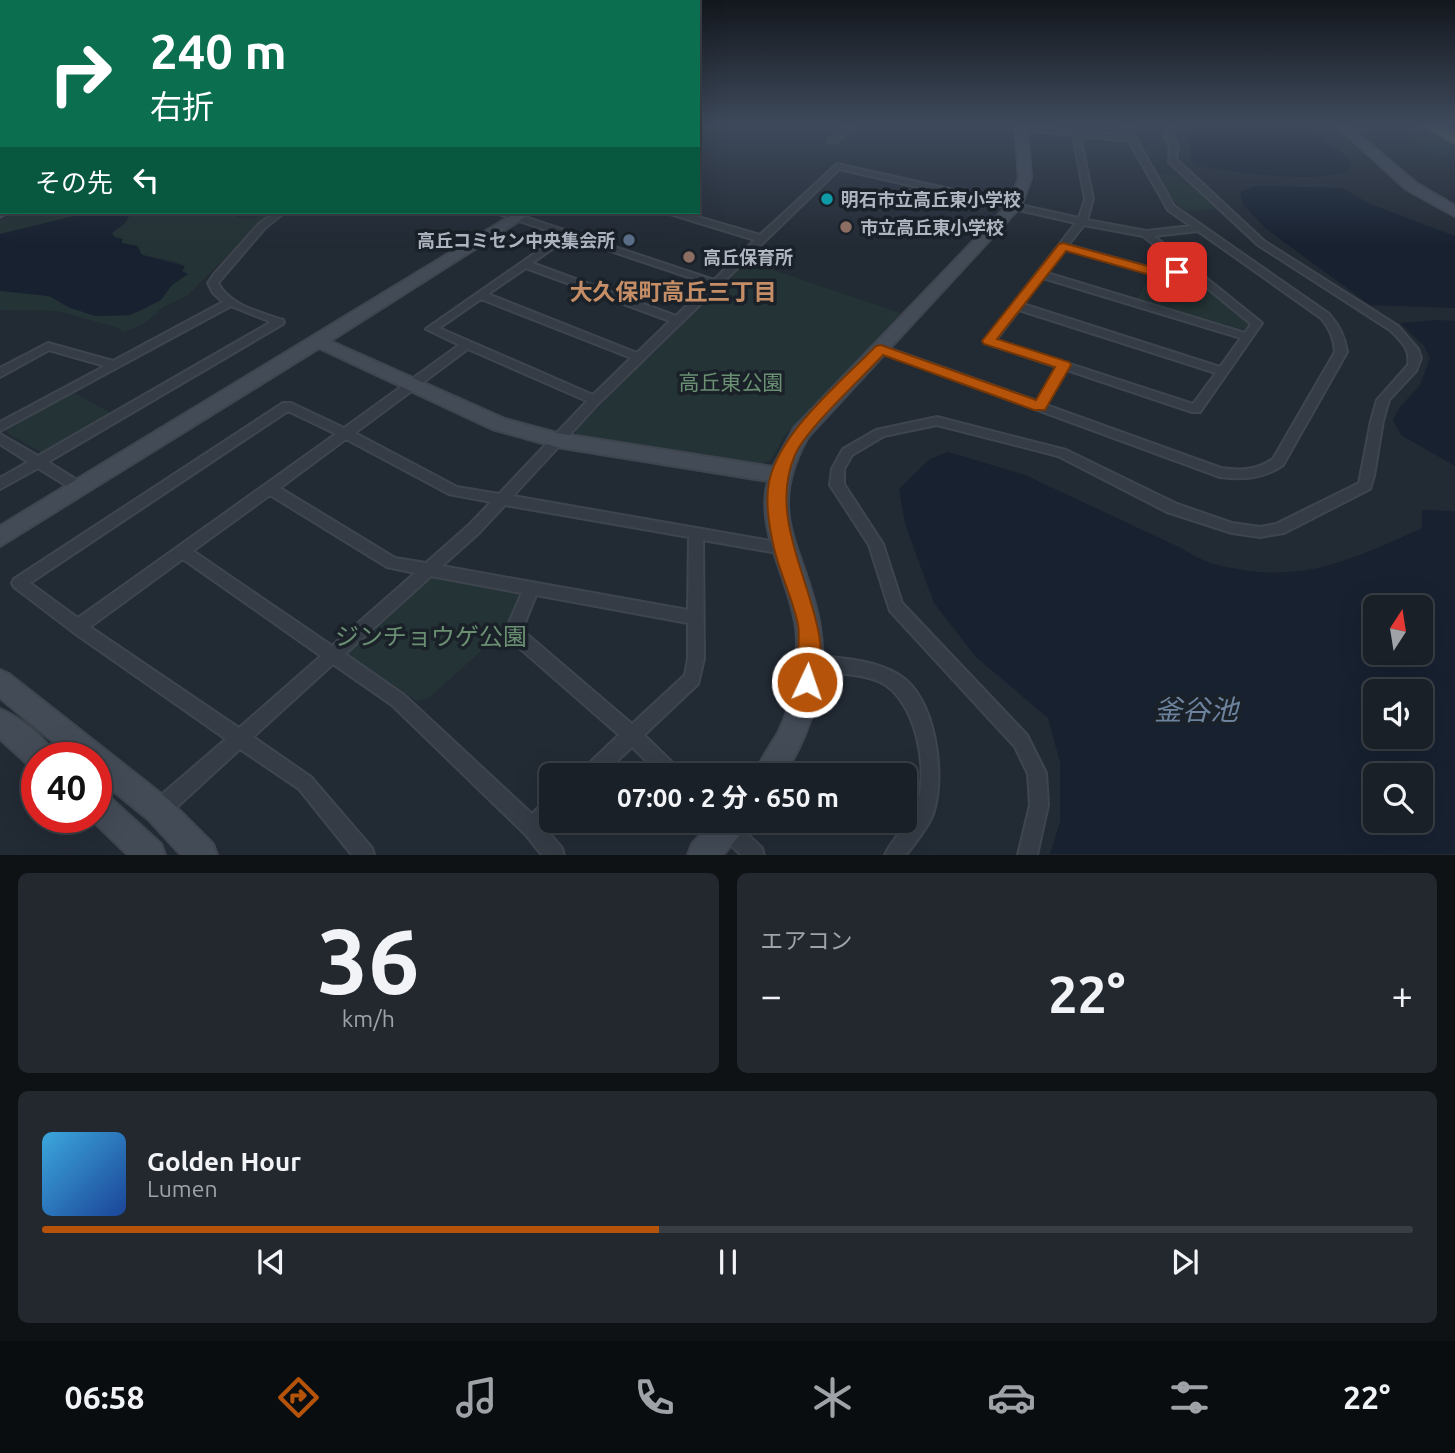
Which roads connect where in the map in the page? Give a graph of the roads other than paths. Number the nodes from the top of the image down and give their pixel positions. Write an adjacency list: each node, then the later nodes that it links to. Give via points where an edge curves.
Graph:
1 (1024, 166): 6 (street, via 1025,178)
2 (1082, 166): 12 (street, via 1089,199)
3 (1147, 166): 13 (street, via 1171,208)
4 (1178, 166): 81 (street, via 1261,243 1394,328 1416,355 1405,379 1383,398 1365,486 1279,529 1233,528 1172,508 1062,453 937,421 880,433 846,452 837,485 876,544 895,606 1021,741 1037,773 1039,805)
5 (1388, 166): 7 (street, via 1411,186)
6 (1014, 206): 12 (street); 16 (street, via 836,166); 29 (street)
7 (1455, 212)
8 (278, 214): 23 (street, via 216,276 216,292)
9 (513, 214): 27 (street)
10 (518, 214): 14 (street)
11 (680, 214): 16 (street)
12 (1082, 221): 15 (street); 17 (street)
13 (1202, 228): 15 (street); 37 (street, via 1325,316 1340,339 1341,352 1278,462 1268,471 1252,475 1220,472)
14 (568, 234): 18 (street); 21 (street)
15 (1146, 234): 19 (street)
16 (762, 239): 21 (street)
17 (1063, 246): 19 (street, via 1161,274); 20 (street)
18 (525, 264): 22 (street); 25 (street)
19 (1192, 271): 26 (street, via 1257,323)
20 (1042, 275): 24 (street); 26 (street)
21 (714, 283): 25 (street)
22 (480, 295): 28 (street, via 430,329); 30 (street)
23 (231, 302): 31 (street); 42 (street, via 279,322)
24 (1017, 306): 32 (street, via 989,341); 33 (street)
25 (677, 320): 30 (street)
26 (1248, 337): 33 (street)
27 (317, 341): 35 (street); 45 (street)
28 (467, 345): 35 (street); 36 (street)
29 (881, 349): 37 (street); 43 (street, via 801,433 788,450)
30 (638, 357): 36 (street)
31 (115, 365): 34 (street, via 48,346); 38 (street)
32 (1064, 365): 33 (street, via 1196,409); 37 (street)
33 (1223, 372)
34 (0, 373)
35 (410, 386): 39 (street); 41 (street, via 499,424)
36 (595, 400): 41 (street)
37 (1039, 407)
38 (0, 427)
39 (345, 433): 46 (street); 47 (street, via 454,491); 55 (street, via 286,406 19,583)
40 (0, 438): 42 (street)
41 (557, 440): 43 (street); 47 (street)
42 (40, 461): 44 (street); 45 (street)
43 (779, 475): 50 (street, via 776,500)
44 (0, 484)
45 (80, 488): 49 (street)
46 (270, 488): 51 (street); 52 (street, via 392,562)
47 (501, 501): 48 (street); 52 (street)
48 (696, 535): 50 (street); 54 (street)
49 (0, 537)
50 (783, 548): 57 (street, via 808,626)
51 (182, 551): 55 (street); 56 (street)
52 (430, 568): 53 (street); 56 (street)
53 (532, 588): 54 (street); 60 (street, via 513,632)
54 (694, 618): 60 (street, via 692,679)
55 (78, 627): 61 (street)
56 (334, 653): 61 (street); 71 (street, via 398,700)
57 (810, 662): 66 (street, via 793,736); 80 (street, via 872,671 902,686 922,719 930,786 923,816)
58 (0, 682): 63 (street)
59 (0, 722): 62 (street)
60 (633, 736): 64 (street); 65 (street)
61 (239, 738): 68 (street); 76 (street, via 305,783)
62 (23, 742)
63 (76, 742)
64 (603, 763)
65 (661, 763)
66 (776, 763)
67 (112, 771): 68 (street)
68 (159, 810): 75 (street)
69 (112, 817): 74 (street)
70 (539, 820): 71 (street)
71 (532, 827): 77 (street)
72 (718, 833): 78 (street)
73 (735, 833): 79 (street)
74 (150, 855)
75 (202, 855)
76 (365, 855)
77 (555, 855)
78 (702, 855)
79 (755, 855)
80 (894, 855)
81 (1027, 855)

